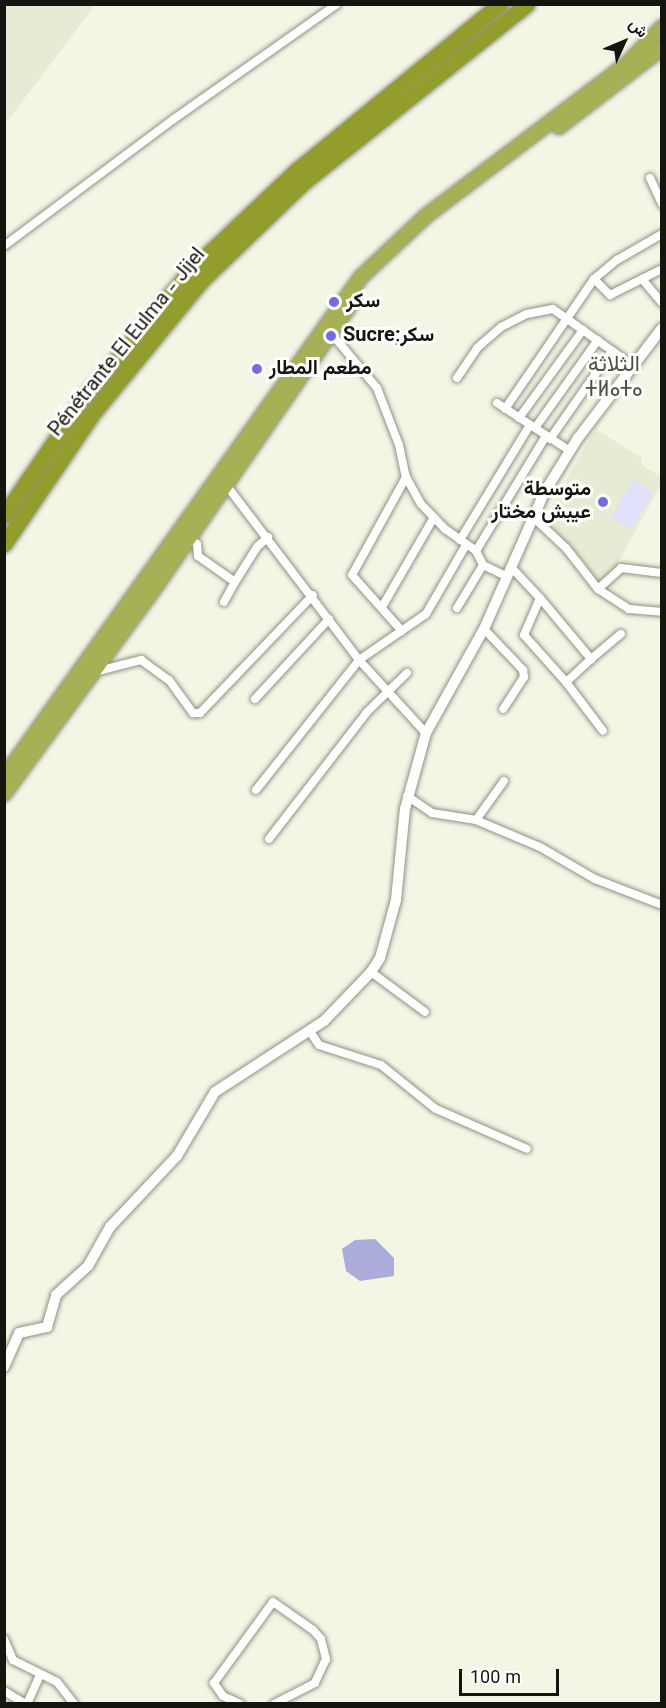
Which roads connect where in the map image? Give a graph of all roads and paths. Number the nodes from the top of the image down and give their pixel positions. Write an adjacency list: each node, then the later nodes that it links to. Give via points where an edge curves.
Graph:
1 (337, 4): 9 (street)
2 (500, 4): 28 (highway, Pénétrante El Eulma - Jijel, via 297,170 189,272 82,400)
3 (528, 4): 34 (highway, Pénétrante El Eulma - Jijel, via 304,182 201,281 93,413)
4 (662, 27): 61 (highway, via 626,65 426,216 361,277)
5 (662, 48): 17 (highway, via 418,233 375,274)
6 (650, 178): 7 (street)
7 (662, 204)
8 (662, 234): 11 (street, via 617,260)
9 (4, 246)
10 (662, 269): 12 (street)
11 (594, 279): 12 (street, via 610,295); 14 (street)
12 (642, 279): 13 (street)
13 (662, 303)
14 (567, 319): 16 (street); 21 (street, via 553,309 527,314 501,327 477,348); 22 (street, via 501,406)
15 (662, 328): 20 (street)
16 (583, 330): 18 (street); 22 (street)
17 (331, 333): 26 (street, via 377,388 399,445); 27 (highway)
18 (598, 340): 19 (street); 23 (street)
19 (612, 350): 20 (street); 24 (street)
20 (632, 365): 25 (street)
21 (457, 378)
22 (519, 418): 23 (street)
23 (532, 427): 24 (street); 33 (street)
24 (548, 437): 25 (street); 35 (street)
25 (570, 452): 29 (street)
26 (406, 477): 30 (street); 44 (street, via 352,575)
27 (227, 486): 31 (street); 32 (highway)
28 (4, 515)
29 (533, 517): 37 (street); 40 (street, via 566,548)
30 (433, 519): 33 (street); 44 (street)
31 (268, 537): 39 (street); 41 (street)
32 (190, 538): 39 (street, via 197,544 198,556); 53 (highway)
33 (463, 543): 35 (street); 49 (street, via 426,614)
34 (4, 544)
35 (477, 551): 36 (street)
36 (483, 565): 37 (street); 45 (street)
37 (508, 572): 42 (street); 48 (street)
38 (662, 573): 40 (street, via 621,568)
39 (235, 582): 43 (street)
40 (598, 589): 46 (street, via 629,609)
41 (313, 595): 47 (street); 53 (street, via 200,713 193,713 169,680 141,660)
42 (540, 598): 51 (street); 55 (street, via 524,635)
43 (224, 602)
44 (382, 607): 49 (street)
45 (457, 608)
46 (662, 612)
47 (329, 619): 52 (street); 57 (street)
48 (484, 629): 58 (street, via 523,670 524,677); 60 (street)
49 (402, 631): 52 (street)
50 (621, 634): 51 (street)
51 (591, 659): 55 (street)
52 (359, 660): 56 (street); 63 (street)
53 (93, 672): 64 (highway)
54 (407, 674): 56 (street)
55 (566, 682): 59 (street)
56 (385, 691): 60 (street); 67 (street)
57 (255, 699)
58 (503, 709)
59 (603, 731)
60 (426, 733): 65 (street)
61 (4, 777)
62 (504, 781): 66 (street)
63 (256, 790)
64 (4, 794)
65 (407, 796): 66 (street, via 432,813); 69 (street, via 399,843 396,900 380,958)
66 (476, 820): 68 (street, via 540,847 595,879)
67 (269, 839)
68 (662, 905)
69 (371, 972): 70 (street); 71 (street, via 350,998)
70 (425, 1012)
71 (309, 1030): 72 (street, via 319,1045 386,1068 436,1109); 73 (street, via 215,1092 177,1156 117,1218 88,1266 56,1295 47,1327 19,1333)
72 (527, 1149)
73 (4, 1367)
74 (4, 1639): 75 (street, via 13,1660)
75 (40, 1675): 77 (street); 78 (street, via 57,1682)
76 (4, 1691): 77 (street)
77 (26, 1704)
78 (74, 1704)
79 (240, 1704): 80 (street, via 224,1696 214,1683 273,1602 313,1630 321,1639 326,1659 315,1683)
80 (274, 1704)

